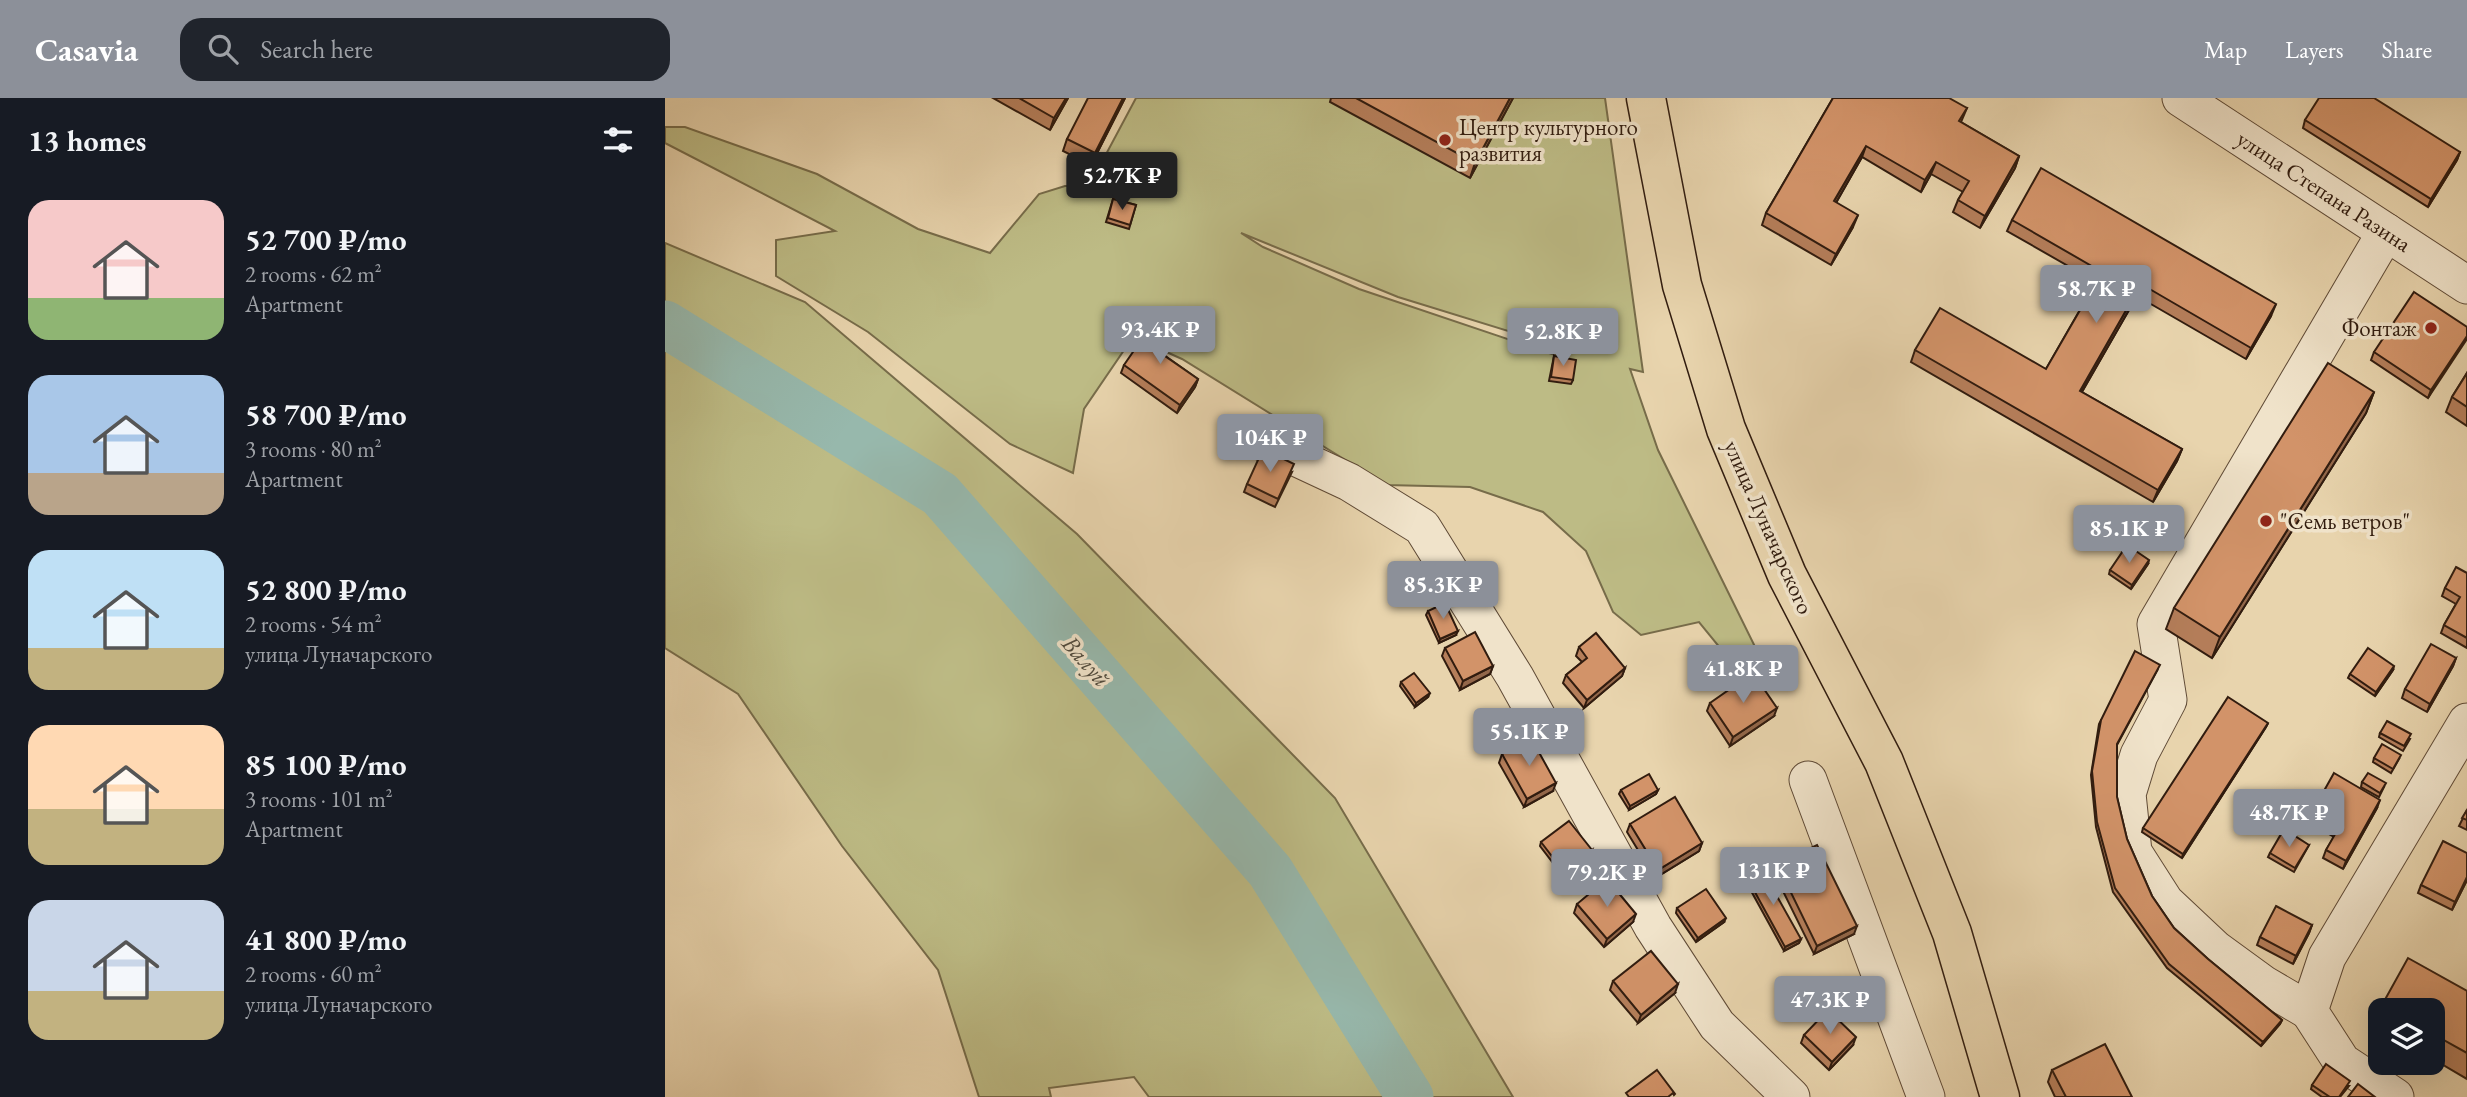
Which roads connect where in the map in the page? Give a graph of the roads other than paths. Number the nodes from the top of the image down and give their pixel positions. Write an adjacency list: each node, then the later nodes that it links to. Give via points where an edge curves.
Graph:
1 (1646, 98): 11 (main road, улица Луначарского, via 1682,285 1726,429 1787,575 1884,762 1952,933)
2 (2181, 98): 3 (street, улица Степана Разина)
3 (2386, 232): 4 (street, улица Степана Разина); 8 (street, via 2156,624 2168,699 2139,755 2127,794 2133,852 2165,902 2215,949)
4 (2467, 285)
5 (1246, 434): 9 (street, via 1349,482 1422,527 1515,677 1653,927 1717,1025)
6 (2467, 722): 8 (street, via 2327,957)
7 (1808, 779): 10 (street)
8 (2309, 1011): 12 (street, via 2342,1062)
9 (1791, 1097)
10 (1926, 1097)
11 (2000, 1097)
12 (2395, 1097)

